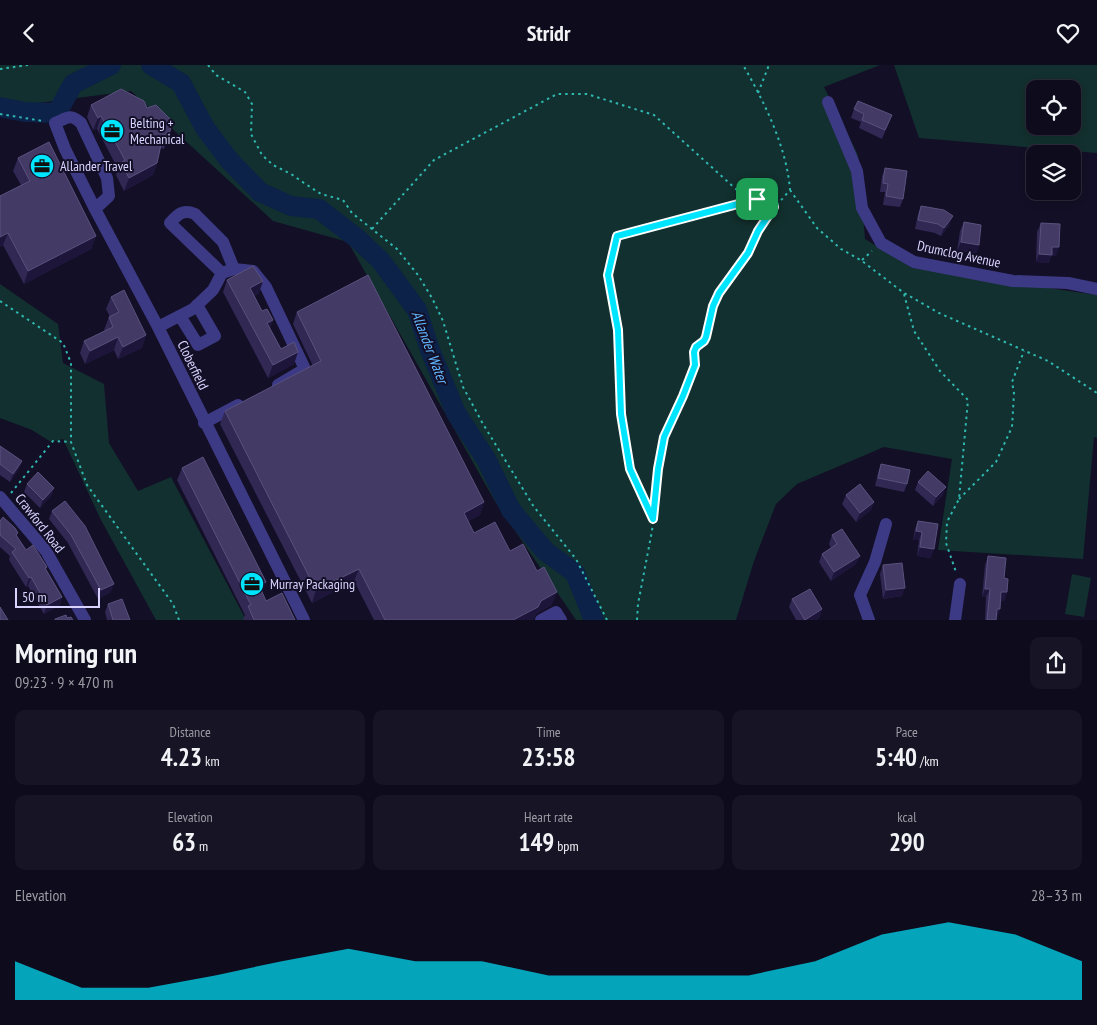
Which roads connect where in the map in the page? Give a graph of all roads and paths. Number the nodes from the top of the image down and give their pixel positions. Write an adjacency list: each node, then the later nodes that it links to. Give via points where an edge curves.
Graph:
1 (28, 65): 5 (path)
2 (208, 65): 14 (path, via 216,75 245,92 252,104 251,134 262,155 321,193 343,200 352,213)
3 (743, 65): 6 (path)
4 (769, 65): 6 (path)
5 (0, 69)
6 (758, 93): 10 (path, via 785,155)
7 (828, 101): 15 (street, via 857,171 862,208)
8 (0, 114): 9 (path)
9 (55, 123): 13 (street, Cloberfield); 13 (street, via 70,116 81,123 107,178 109,196)
10 (790, 189): 12 (path); 16 (path, via 817,228)
11 (757, 199): 12 (path); 14 (path, via 738,191 654,115 588,94 556,94 434,160); 32 (path, via 617,236 608,275 618,330 621,414 630,469)
12 (774, 207): 32 (path, via 748,253 719,293 706,337 694,352 695,365 664,437)
13 (95, 209): 23 (street, Cloberfield)
14 (372, 229): 40 (path, via 396,249 432,298 443,321 463,387 483,425 534,507 576,559)
15 (881, 243): 16 (path); 18 (street, Drumclog Avenue, via 914,262 1012,281 1068,283)
16 (862, 261): 19 (path)
17 (228, 271): 17 (street, via 170,223 180,213 195,214 223,242); 21 (street); 25 (street, via 253,271 266,287 305,369)
18 (1097, 289)
19 (904, 293): 24 (path, via 939,313); 31 (path, via 914,331 940,371 968,400)
20 (0, 301): 29 (path, via 63,343 71,363)
21 (197, 305): 22 (street); 22 (street, via 215,336 198,345)
22 (180, 316): 23 (street)
23 (158, 327): 28 (street, Cloberfield)
24 (1024, 351): 26 (path, via 1048,361); 31 (path, via 1012,382 1012,427 996,463)
25 (265, 391)
26 (1097, 393)
27 (247, 400): 28 (street)
28 (204, 423): 38 (street, Cloberfield)
29 (71, 442): 30 (path, via 53,441); 37 (path, via 86,485 173,604)
30 (2, 499): 36 (street, Crawford Road, via 46,551)
31 (959, 499): 34 (path, via 947,521 946,543)
32 (653, 519): 41 (path)
33 (886, 524): 42 (street, via 875,562 860,595)
34 (960, 584): 43 (street)
35 (558, 616): 39 (street)
36 (85, 620)
37 (179, 620)
38 (304, 620)
39 (541, 620)
40 (607, 620)
41 (637, 620)
42 (869, 620)
43 (956, 620)

